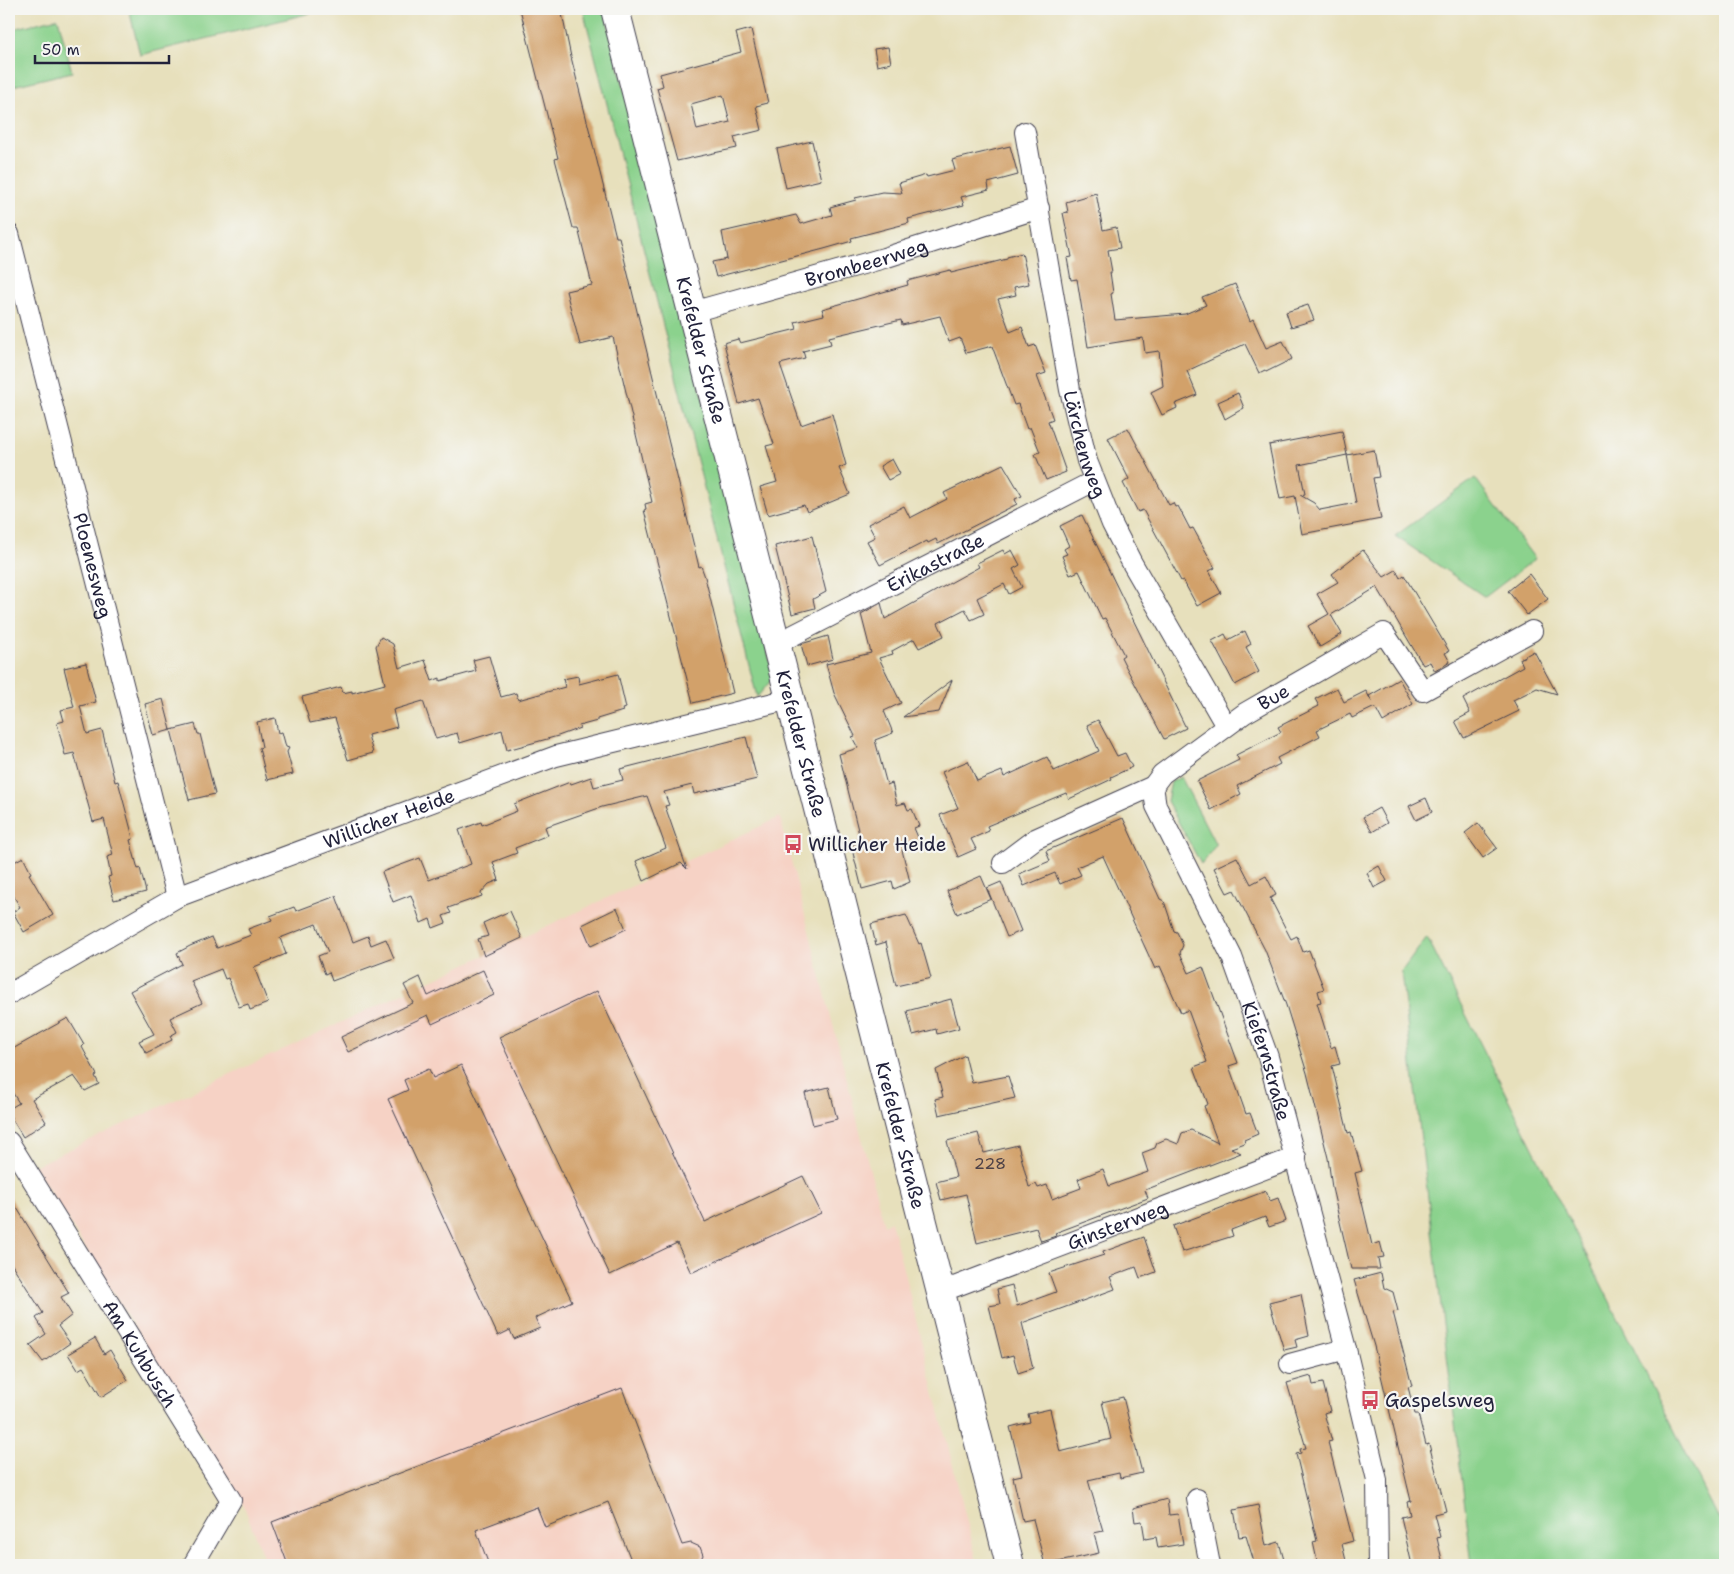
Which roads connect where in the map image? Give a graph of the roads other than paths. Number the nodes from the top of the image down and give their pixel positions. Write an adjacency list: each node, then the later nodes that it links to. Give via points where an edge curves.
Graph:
1 (615, 9): 5 (main road, Krefelder Straße)
2 (1025, 132): 3 (street, Lärchenweg)
3 (1039, 208): 5 (street, Brombeerweg, via 884,258); 6 (street, Lärchenweg, via 1075,416)
4 (9, 234): 13 (street, Ploenesweg)
5 (692, 312): 8 (main road, Krefelder Straße)
6 (1094, 481): 8 (street, Erikastraße); 10 (street, Lärchenweg, via 1132,563)
7 (1532, 631): 10 (street, Bue, via 1424,691 1384,633)
8 (776, 644): 9 (main road, Krefelder Straße)
9 (790, 699): 13 (street, Willicher Heide, via 556,756); 17 (main road, Krefelder Straße)
10 (1226, 726): 11 (street, Bue, via 1162,774)
11 (1153, 786): 12 (street, Bue, via 1035,839); 16 (street, Kiefernstraße, via 1156,806 1242,981 1268,1057)
12 (1003, 863)
13 (177, 897): 14 (street, Willicher Heide)
14 (9, 994)
15 (9, 1142): 21 (street, Am Kuhbusch, via 231,1500)
16 (1296, 1157): 17 (street, Ginsterweg, via 954,1287); 18 (street, Kiefernstraße)
17 (939, 1285): 22 (main road, Krefelder Straße)
18 (1346, 1349): 19 (street); 24 (street, Kiefernstraße, via 1377,1480)
19 (1290, 1364)
20 (1197, 1499): 23 (street)
21 (194, 1565)
22 (1010, 1565)
23 (1210, 1565)
24 (1378, 1565)

